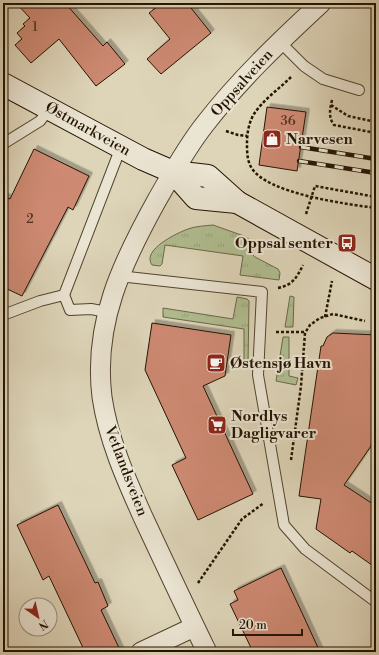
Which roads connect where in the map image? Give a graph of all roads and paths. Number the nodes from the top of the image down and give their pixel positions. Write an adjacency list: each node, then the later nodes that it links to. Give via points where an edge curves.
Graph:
1 (321, 3): 2 (street, Oppsalveien)
2 (280, 42): 3 (lane); 15 (street, Oppsalveien, via 226,98 191,143)
3 (304, 66): 4 (lane, via 323,79); 12 (path, via 262,104 254,114)
4 (336, 83): 6 (lane); 7 (path)
5 (3, 84): 8 (street, Østmarkveien)
6 (358, 90)
7 (331, 105): 9 (path, via 348,116); 11 (path, via 330,116 334,125)
8 (50, 108): 13 (lane, via 40,121); 14 (street, Østmarkveien)
9 (376, 122)
10 (223, 130): 12 (path)
11 (376, 133)
12 (247, 136): 16 (path, via 247,153 251,167 259,176 292,192)
13 (3, 144)
14 (121, 147): 15 (street, Østmarkveien); 25 (lane)
15 (173, 172): 21 (street, Vetlandsveien); 23 (street, via 196,198 236,202)
16 (311, 197): 17 (path, via 315,186); 18 (path); 19 (path)
17 (376, 197)
18 (376, 208)
19 (305, 215)
20 (304, 265): 24 (path, via 294,281 284,287)
21 (119, 276): 24 (lane); 26 (street, Vetlandsveien)
22 (333, 279): 28 (path)
23 (376, 279)
24 (262, 292): 32 (lane, via 258,375)
25 (64, 295): 26 (lane, via 70,310 91,309); 27 (lane)
26 (107, 312): 35 (street, Vetlandsveien, via 100,359 102,398 110,433 123,472)
27 (3, 315)
28 (325, 316): 29 (path, via 332,314); 31 (path, via 310,325)
29 (365, 321)
30 (286, 332): 31 (path)
31 (306, 332): 32 (path, via 291,459)
32 (279, 492): 33 (path, via 242,519); 34 (lane, via 284,524 305,549)
33 (195, 587)
34 (376, 602)
35 (194, 627): 36 (street); 37 (street, Vetlandsveien)
36 (141, 652)
37 (207, 652)

